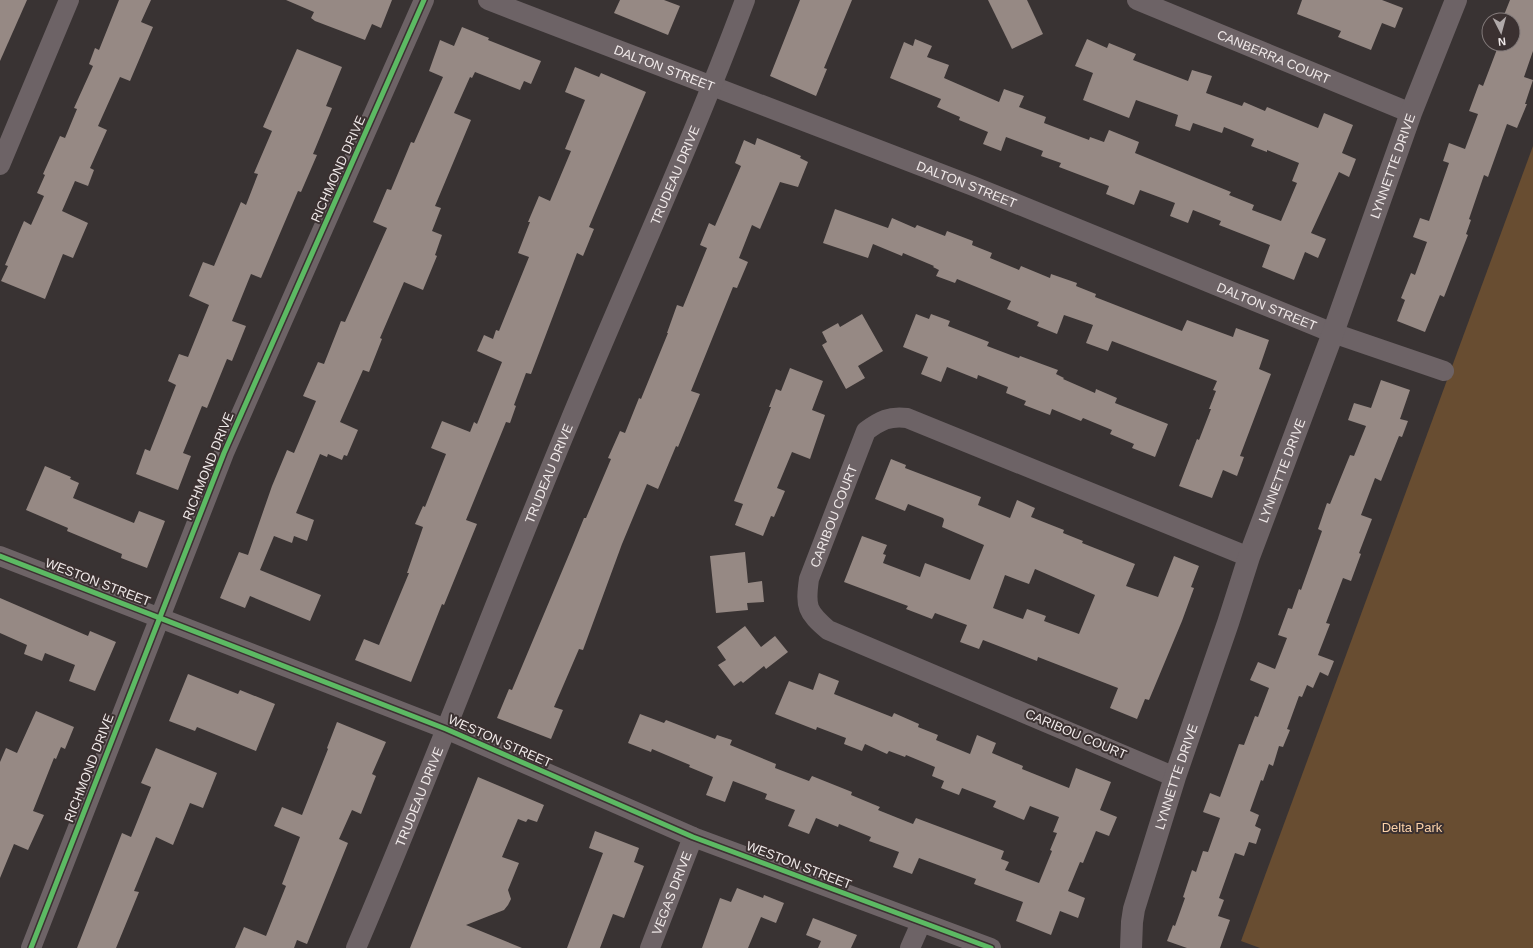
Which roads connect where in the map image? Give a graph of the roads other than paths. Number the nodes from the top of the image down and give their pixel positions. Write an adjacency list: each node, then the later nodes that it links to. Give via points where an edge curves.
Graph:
1 (69, 0): 9 (street)
2 (424, 0): 14 (street, RICHMOND DRIVE, via 224,453)
3 (488, 0): 7 (street, DALTON STREET)
4 (745, 0): 7 (street, TRUDEAU DRIVE)
5 (1137, 0): 8 (street, CANBERRA COURT)
6 (1456, 0): 8 (street, LYNNETTE DRIVE)
7 (713, 86): 10 (street, DALTON STREET, via 973,186); 15 (street, TRUDEAU DRIVE, via 567,428)
8 (1411, 113): 10 (street, LYNNETTE DRIVE)
9 (0, 165)
10 (1333, 333): 11 (street, DALTON STREET); 13 (street, LYNNETTE DRIVE)
11 (1444, 371)
12 (0, 556): 14 (street, WESTON STREET)
13 (1248, 557): 16 (street, LYNNETTE DRIVE); 16 (street, CARIBOU COURT, via 907,418 892,416 866,431 809,579 806,599 812,616 828,630)
14 (160, 617): 15 (street, WESTON STREET); 19 (street, RICHMOND DRIVE)
15 (446, 729): 17 (street, WESTON STREET); 20 (street, TRUDEAU DRIVE)
16 (1175, 776): 24 (street, LYNNETTE DRIVE, via 1134,910)
17 (693, 838): 18 (street, WESTON STREET); 21 (street, VEGAS DRIVE)
18 (921, 923): 22 (street); 23 (street, WESTON STREET)
19 (31, 948)
20 (356, 948)
21 (650, 948)
22 (910, 948)
23 (991, 948)
24 (1131, 948)

